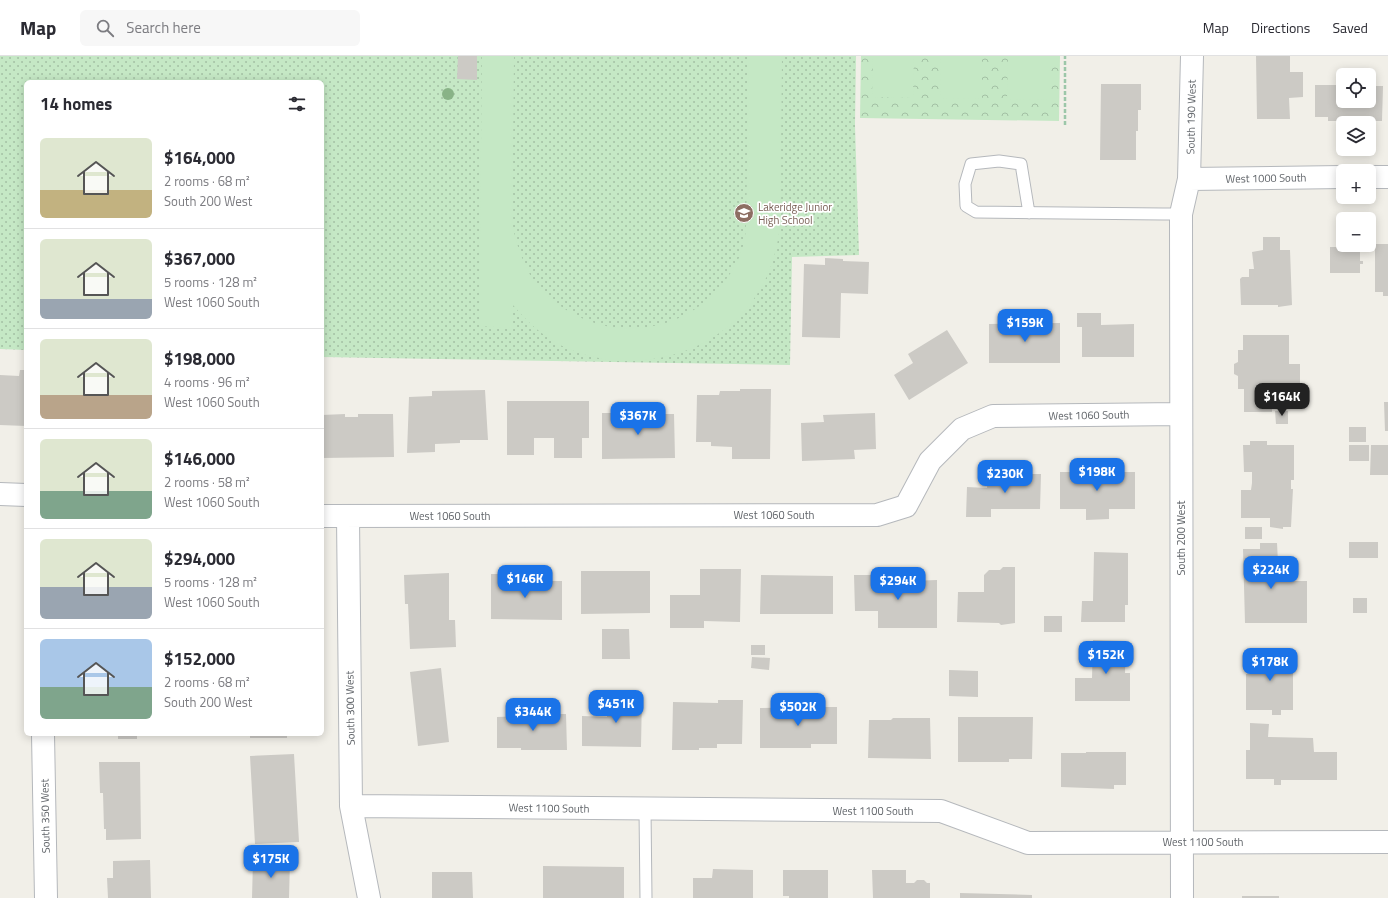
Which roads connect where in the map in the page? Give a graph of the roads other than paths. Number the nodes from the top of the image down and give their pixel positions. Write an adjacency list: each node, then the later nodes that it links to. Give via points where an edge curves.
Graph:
1 (1192, 56): 5 (street, South 190 West)
2 (1336, 177): 5 (street, West 1000 South)
3 (1376, 177): 4 (street)
4 (1388, 177)
5 (1189, 179): 7 (street, South 200 West)
6 (1029, 213): 6 (lane, via 976,212 966,206 965,184 971,164 999,161 1021,164); 7 (lane)
7 (1181, 214): 8 (street, South 200 West)
8 (1181, 414): 12 (street, West 1060 South, via 994,416 962,429 930,461 906,506 877,515); 16 (street, South 200 West)
9 (0, 494): 10 (street)
10 (24, 495)
11 (324, 516): 12 (street, West 1060 South)
12 (348, 517): 14 (street, South 300 West)
13 (43, 736): 18 (street, South 350 West)
14 (351, 806): 15 (street, West 1100 South); 19 (street, South 300 West)
15 (645, 810): 16 (street, West 1100 South, via 941,811 1028,843); 20 (lane)
16 (1181, 842): 17 (street, West 1100 South); 21 (street, South 200 West)
17 (1388, 842)
18 (46, 898)
19 (369, 898)
20 (646, 898)
21 (1182, 898)

